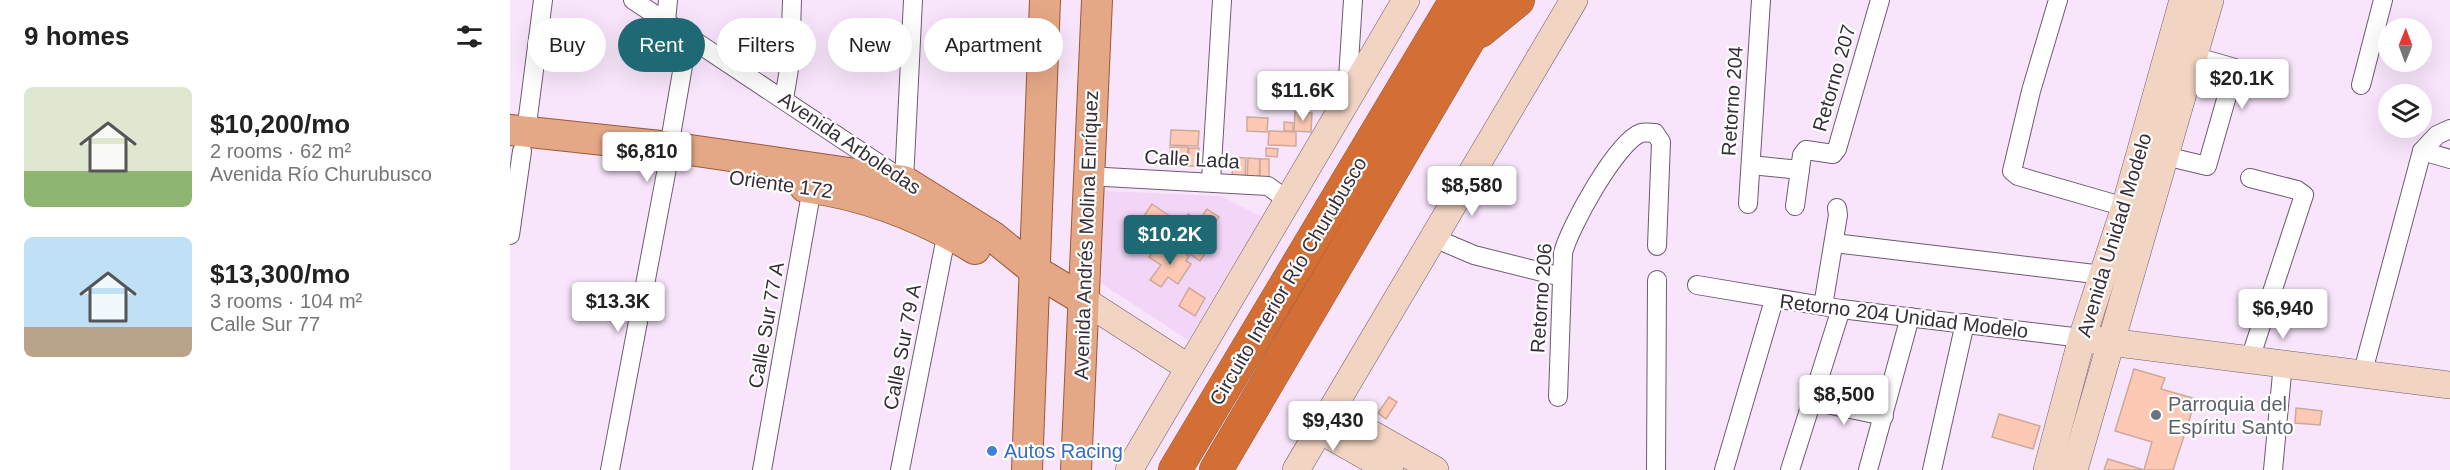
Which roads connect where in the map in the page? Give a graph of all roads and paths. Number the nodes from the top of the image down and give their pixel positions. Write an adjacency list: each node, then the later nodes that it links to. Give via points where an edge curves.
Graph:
1 (543, 0): 31 (street)
2 (633, 0): 21 (street, Avenida Arboledas)
3 (668, 0): 22 (street)
4 (792, 0): 28 (street, via 790,63)
5 (913, 0): 40 (street)
6 (1045, 0): 54 (main road)
7 (1097, 0): 38 (main road, Avenida Andrés Molina Enríquez)
8 (1222, 0): 41 (street)
9 (1353, 0): 29 (street)
10 (1406, 0): 29 (street)
11 (1456, 0): 81 (highway, Circuito Interior Río Churubusco)
12 (1492, 0): 23 (highway, Circuito Interior Río Churubusco)
13 (1518, 0): 23 (highway)
14 (1574, 0): 51 (street)
15 (1761, 0): 36 (street, Retorno 204)
16 (1880, 0): 37 (street, Retorno 207, via 1837,149 1833,154 1806,150)
17 (2058, 0): 46 (street, via 2012,171)
18 (2183, 0): 25 (street, Avenida Unidad Modelo)
19 (2210, 0): 25 (street, Avenida Unidad Modelo)
20 (2384, 0): 27 (street)
21 (660, 18)
22 (666, 18)
23 (1469, 40): 82 (highway, Circuito Interior Río Churubusco)
24 (705, 48): 28 (street, Avenida Arboledas)
25 (2181, 53): 33 (street, Avenida Unidad Modelo); 33 (street, via 2235,68 2207,166); 46 (street, Avenida Unidad Modelo)
26 (682, 72): 34 (street)
27 (2361, 85)
28 (784, 99): 40 (street, Avenida Arboledas)
29 (1347, 101): 44 (street)
30 (2450, 129): 32 (street, via 2437,135)
31 (517, 141): 34 (main road, Oriente 172); 50 (street)
32 (2422, 151): 35 (street); 69 (street)
33 (2165, 156): 65 (street, Avenida Unidad Modelo)
34 (668, 158): 40 (main road, Oriente 172); 42 (main road, Oriente 172); 75 (street)
35 (2450, 159)
36 (1751, 165): 37 (street); 43 (street, Retorno 204)
37 (1800, 170): 45 (street, Retorno 207)
38 (1087, 176): 41 (street, Calle Lada); 59 (main road, Avenida Andrés Molina Enríquez)
39 (2250, 178): 66 (street, via 2304,195)
40 (904, 181): 54 (main road, Avenida Arboledas, via 992,236)
41 (1211, 181): 44 (street, Calle Lada, via 1268,186 1279,194)
42 (812, 188): 48 (main road, Oriente 172, via 866,198); 76 (street, Calle Sur 77 A)
43 (1748, 204)
44 (1284, 206): 68 (street)
45 (1795, 206)
46 (2125, 207): 55 (street, Avenida Unidad Modelo)
47 (1837, 208): 52 (street)
48 (907, 213): 49 (main road, Avenida Arboledas)
49 (947, 232): 54 (main road, Avenida Arboledas, via 999,263); 77 (street, Calle Sur 79 A)
50 (510, 235)
51 (1434, 238): 56 (street, via 1474,255); 74 (street)
52 (1834, 243): 55 (street); 61 (street)
53 (1657, 246): 56 (street, Retorno 206, via 1661,142 1655,133 1641,133 1629,141 1593,188 1567,236)
54 (1034, 270): 59 (main road, Avenida Arboledas); 78 (main road)
55 (2103, 274): 64 (street, Avenida Unidad Modelo)
56 (1562, 277): 71 (street, Retorno 206)
57 (1657, 280): 86 (street)
58 (1697, 285): 60 (street, Retorno 204 Unidad Modelo)
59 (1082, 299): 68 (street, Avenida Arboledas); 79 (main road, Avenida Andrés Molina Enríquez)
60 (1774, 300): 61 (street, Retorno 204 Unidad Modelo); 87 (street)
61 (1832, 308): 62 (street, Retorno 204 Unidad Modelo); 72 (street)
62 (1910, 317): 63 (street, Retorno 204 Unidad Modelo); 73 (street)
63 (1965, 323): 64 (street, Retorno 204 Unidad Modelo); 90 (street)
64 (2082, 338): 65 (street, Retorno 204 Unidad Modelo); 91 (street, Avenida Unidad Modelo)
65 (2111, 342): 66 (street, Retorno 204 Unidad Modelo); 92 (street, Avenida Unidad Modelo)
66 (2250, 359): 67 (street, Retorno 204 Unidad Modelo)
67 (2283, 363): 69 (street, Retorno 204 Unidad Modelo); 93 (street)
68 (1189, 368): 80 (street)
69 (2362, 375): 70 (street, Retorno 204 Unidad Modelo)
70 (2450, 385)
71 (1558, 397)
72 (1812, 401): 73 (street); 88 (street)
73 (1884, 416): 89 (street)
74 (1326, 421): 83 (street); 84 (street); 85 (street)
75 (610, 470)
76 (762, 470)
77 (900, 470)
78 (1027, 470)
79 (1076, 470)
80 (1129, 470)
81 (1175, 470)
82 (1216, 470)
83 (1296, 470)
84 (1390, 470)
85 (1435, 470)
86 (1656, 470)
87 (1724, 470)
88 (1790, 470)
89 (1868, 470)
90 (1932, 470)
91 (2047, 470)
92 (2074, 470)
93 (2273, 470)

